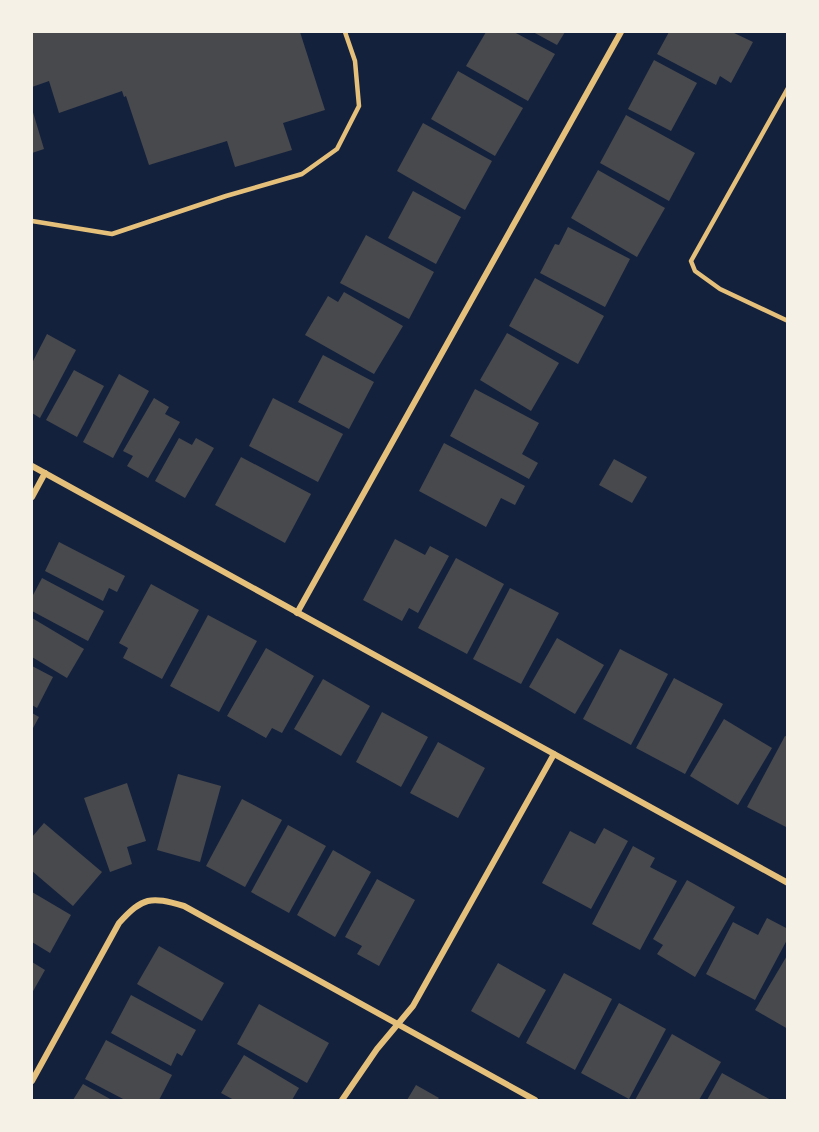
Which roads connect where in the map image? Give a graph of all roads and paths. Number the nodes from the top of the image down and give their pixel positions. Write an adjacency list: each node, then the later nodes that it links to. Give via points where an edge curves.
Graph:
1 (345, 32): 4 (lane, via 355,61 359,105 337,149 302,174 112,234)
2 (621, 32): 9 (street)
3 (788, 88): 5 (lane, via 691,261 695,272 720,289)
4 (32, 221)
5 (788, 321)
6 (32, 466): 7 (street)
7 (45, 473): 8 (street); 9 (street)
8 (32, 497)
9 (297, 613): 10 (street)
10 (554, 754): 11 (street); 12 (street, via 413,1006)
11 (788, 883)
12 (398, 1023): 13 (street, via 184,906 151,899 133,907 119,923); 14 (street); 15 (street)
13 (32, 1082)
14 (342, 1101)
15 (535, 1101)

